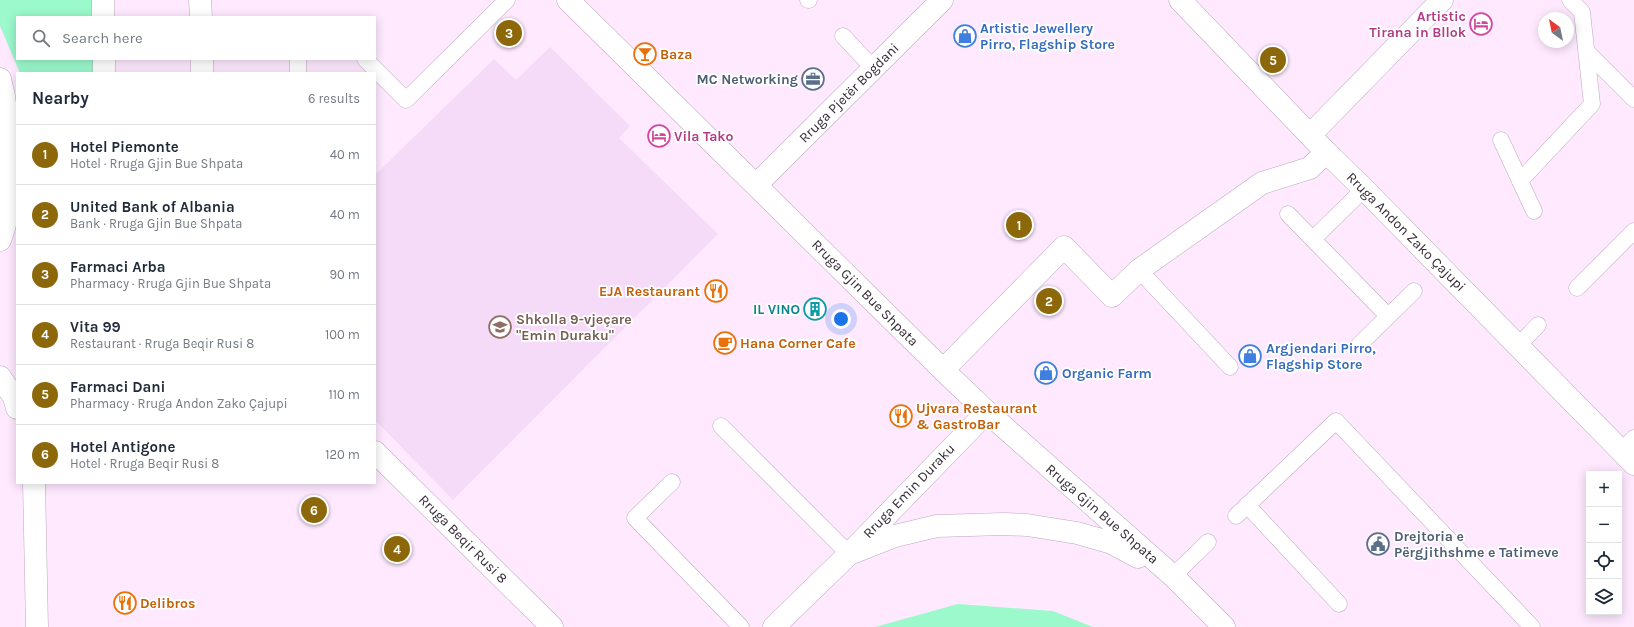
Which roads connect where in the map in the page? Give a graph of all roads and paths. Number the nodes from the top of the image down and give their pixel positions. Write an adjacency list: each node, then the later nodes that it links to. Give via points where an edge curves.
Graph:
1 (103, 0): 9 (street)
2 (200, 0): 10 (street)
3 (506, 0): 16 (lane, via 406,100)
4 (568, 0): 28 (street, Rruga Gjin Bue Shpata)
5 (942, 0): 17 (street, Rruga Pjetër Bogdani)
6 (1180, 0): 24 (street, Rruga Andon Zako Çajupi)
7 (1442, 0): 24 (street)
8 (1570, 0): 12 (lane, via 1582,12)
9 (103, 16)
10 (201, 16)
11 (843, 36): 17 (lane)
12 (1587, 52): 22 (lane); 27 (lane, via 1592,104)
13 (104, 60): 18 (street)
14 (202, 60): 19 (street)
15 (298, 60): 20 (lane)
16 (366, 60)
17 (874, 68): 28 (street, Rruga Pjetër Bogdani)
18 (104, 72)
19 (202, 72)
20 (298, 72)
21 (0, 79): 23 (street)
22 (1634, 98)
23 (12, 131): 34 (street, via 9,201 6,224)
24 (1310, 135): 26 (street, Rruga Andon Zako Çajupi)
25 (1501, 140): 27 (lane)
26 (1326, 152): 29 (street, Rruga Andon Zako Çajupi); 35 (street, via 1310,168 1262,183)
27 (1520, 181): 30 (lane)
28 (756, 185): 43 (street, Rruga Gjin Bue Shpata)
29 (1364, 189): 33 (lane); 41 (street, Rruga Andon Zako Çajupi)
30 (1534, 211)
31 (1288, 214): 33 (lane)
32 (1634, 231): 36 (lane)
33 (1313, 239): 38 (lane)
34 (0, 240)
35 (1139, 270): 42 (lane); 43 (street, via 1112,296 1064,248)
36 (1577, 288)
37 (1414, 291): 38 (lane)
38 (1388, 316): 40 (lane)
39 (1538, 326): 41 (lane)
40 (1359, 345)
41 (1518, 346): 48 (street, Rruga Andon Zako Çajupi)
42 (1230, 367)
43 (943, 370): 46 (street, Rruga Gjin Bue Shpata)
44 (0, 377): 45 (street)
45 (16, 405)
46 (987, 412): 53 (street, Rruga Emin Duraku); 54 (street, Rruga Gjin Bue Shpata)
47 (721, 426): 53 (lane)
48 (1630, 451)
49 (376, 453): 56 (street, Rruga Beqir Rusi 8)
50 (672, 482): 58 (lane, via 635,518)
51 (34, 484): 57 (street)
52 (1208, 542): 54 (lane)
53 (849, 554): 54 (street, via 895,536 937,526 1027,525 1077,533 1112,543); 59 (street, Rruga Emin Duraku)
54 (1173, 576): 60 (street, Rruga Gjin Bue Shpata)
55 (1339, 604): 61 (lane, via 1241,511 1336,421)
56 (538, 623)
57 (37, 627)
58 (741, 627)
59 (774, 627)
60 (1224, 627)
61 (1532, 627)

